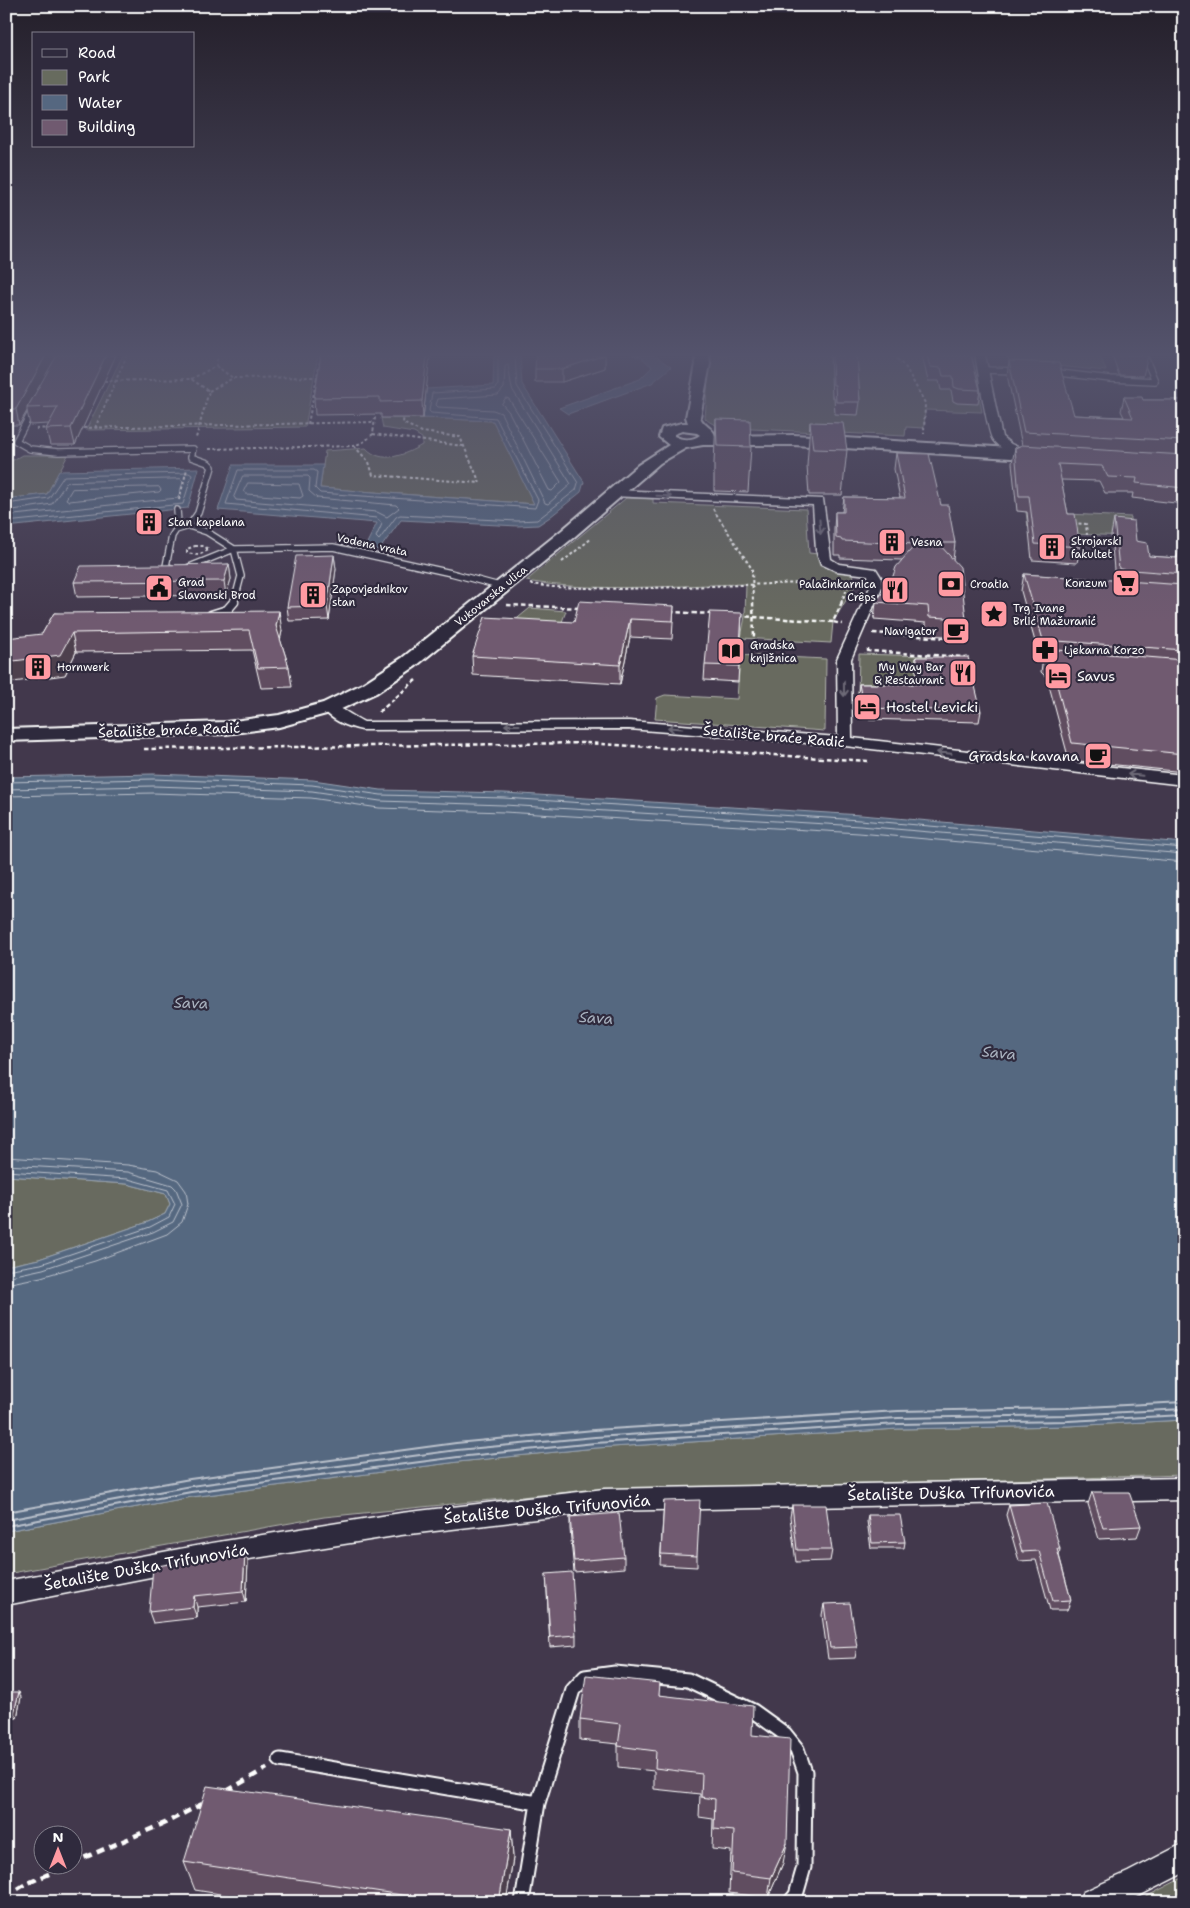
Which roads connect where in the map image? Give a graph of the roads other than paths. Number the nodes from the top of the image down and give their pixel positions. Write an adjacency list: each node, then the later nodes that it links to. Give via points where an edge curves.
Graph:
1 (19, 444): 13 (lane, via 30,449 58,452 193,449 191,456 212,467 200,510)
2 (664, 444): 10 (main road, Vukovarska ulica)
3 (682, 444): 10 (main road, Vukovarska ulica)
4 (861, 444): 7 (main road)
5 (991, 444): 7 (street)
6 (1005, 444): 8 (street)
7 (966, 450): 8 (main road)
8 (1023, 453): 9 (main road)
9 (1064, 456)
10 (642, 470): 11 (main road, Vukovarska ulica)
11 (615, 494): 15 (main road, Vukovarska ulica); 19 (street, one-way to 19, via 819,502 823,556 829,564 872,572 876,581 844,659)
12 (177, 510): 13 (lane, via 178,523)
13 (185, 527): 14 (lane, via 203,529); 14 (lane, via 176,530 172,536 166,566 169,568 182,570)
14 (234, 550): 15 (lane, Vodena vrata, via 333,547 451,573); 16 (lane, via 240,576 234,605)
15 (502, 596): 17 (main road, Vukovarska ulica, via 385,679)
16 (202, 616)
17 (329, 708): 18 (main road, Šetalište braće Radić, via 274,724 246,728); 19 (street, Šetalište braće Radić, one-way to 17, via 629,725 362,726)
18 (6, 735)
19 (845, 742): 20 (street, Šetalište braće Radić, one-way to 19)
20 (1184, 780)
21 (1184, 1489): 22 (street, Šetalište Duška Trifunovića, via 604,1500 401,1524 212,1554)
22 (6, 1593)
23 (280, 1760): 24 (lane)
24 (538, 1803): 26 (lane); 27 (lane, via 573,1690 584,1677 615,1673 688,1680 753,1711 785,1734 797,1749 805,1772 804,1867 796,1895)
25 (1184, 1857): 28 (street)
26 (522, 1902)
27 (790, 1902)
28 (1093, 1902)

